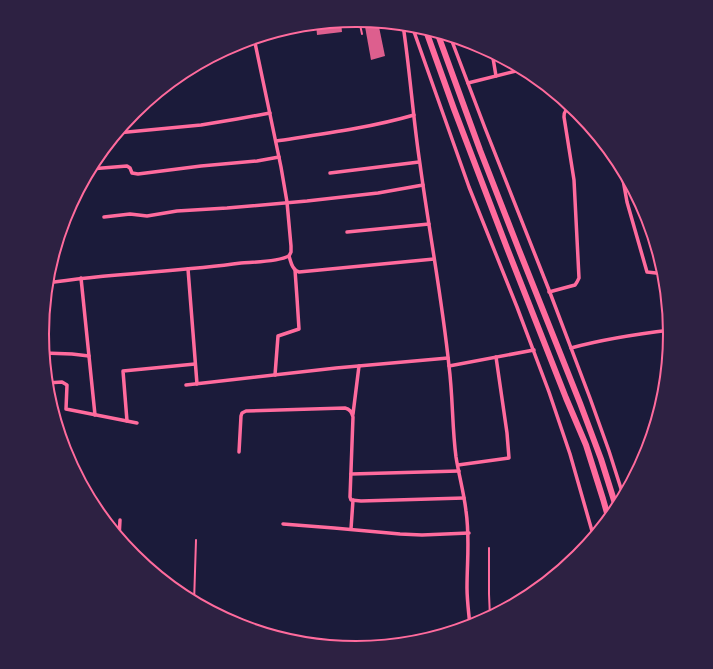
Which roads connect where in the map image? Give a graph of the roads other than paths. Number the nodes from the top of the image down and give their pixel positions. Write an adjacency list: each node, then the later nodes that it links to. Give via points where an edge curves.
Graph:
1 (361, 27): 4 (lane)
2 (403, 31): 15 (street)
3 (414, 33): 38 (street, via 469,187)
4 (362, 34)
5 (427, 35): 62 (highway, via 507,248 586,445)
6 (439, 38): 61 (highway, via 494,186 602,459)
7 (452, 42): 12 (street)
8 (255, 44): 14 (street)
9 (493, 59): 11 (street)
10 (515, 71): 11 (street)
11 (496, 76): 12 (street)
12 (468, 83): 35 (street)
13 (566, 110): 35 (street, via 564,117 574,180 579,278 575,285)
14 (270, 113): 16 (street, via 201,125); 17 (street)
15 (414, 115): 17 (street, via 353,129); 19 (street)
16 (125, 132)
17 (276, 141): 18 (street)
18 (279, 157): 20 (street, via 138,174 132,173 127,166); 24 (street)
19 (419, 162): 21 (street); 23 (street)
20 (98, 168)
21 (330, 173)
22 (623, 182): 32 (street, via 647,272)
23 (423, 185): 24 (street, via 355,196); 26 (street)
24 (287, 202): 25 (street, via 147,216 130,214); 28 (street, via 291,246)
25 (104, 217)
26 (429, 224): 27 (street); 29 (street)
27 (347, 232)
28 (289, 256): 30 (street); 31 (street)
29 (434, 259): 31 (street, via 299,272); 42 (street)
30 (188, 269): 33 (street); 43 (street)
31 (295, 270): 46 (street, via 298,329 278,336)
32 (658, 273)
33 (81, 278): 34 (street); 40 (street)
34 (54, 282)
35 (549, 292): 37 (street)
36 (664, 331): 37 (street, via 596,341)
37 (571, 348): 58 (street, via 600,423)
38 (534, 350): 41 (street); 67 (street)
39 (50, 353): 40 (street)
40 (89, 356): 50 (street)
41 (496, 357): 45 (street); 55 (street, via 509,458)
42 (448, 358): 44 (street); 45 (street)
43 (195, 364): 48 (street); 52 (street, via 123,371)
44 (359, 366): 46 (street); 51 (street)
45 (449, 366): 55 (street)
46 (275, 375): 48 (street)
47 (53, 383): 50 (street, via 62,382 67,385 66,409)
48 (197, 384): 49 (street)
49 (186, 385)
50 (95, 415): 52 (street)
51 (353, 417): 54 (street, via 350,410 340,407 246,411 241,416); 57 (street)
52 (127, 421): 53 (street)
53 (137, 423)
54 (239, 452)
55 (458, 465): 56 (street)
56 (459, 471): 57 (street); 59 (street)
57 (351, 474): 60 (street, via 350,498)
58 (622, 490)
59 (464, 498): 60 (street); 68 (street)
60 (353, 500): 65 (street)
61 (614, 501)
62 (607, 512)
63 (120, 520): 66 (street)
64 (283, 524): 65 (street)
65 (351, 529): 68 (street, via 400,534)
66 (119, 530)
67 (592, 532)
68 (468, 533): 73 (street)
69 (196, 540): 71 (lane)
70 (489, 548): 72 (lane)
71 (194, 595)
72 (490, 612)
73 (469, 621)

